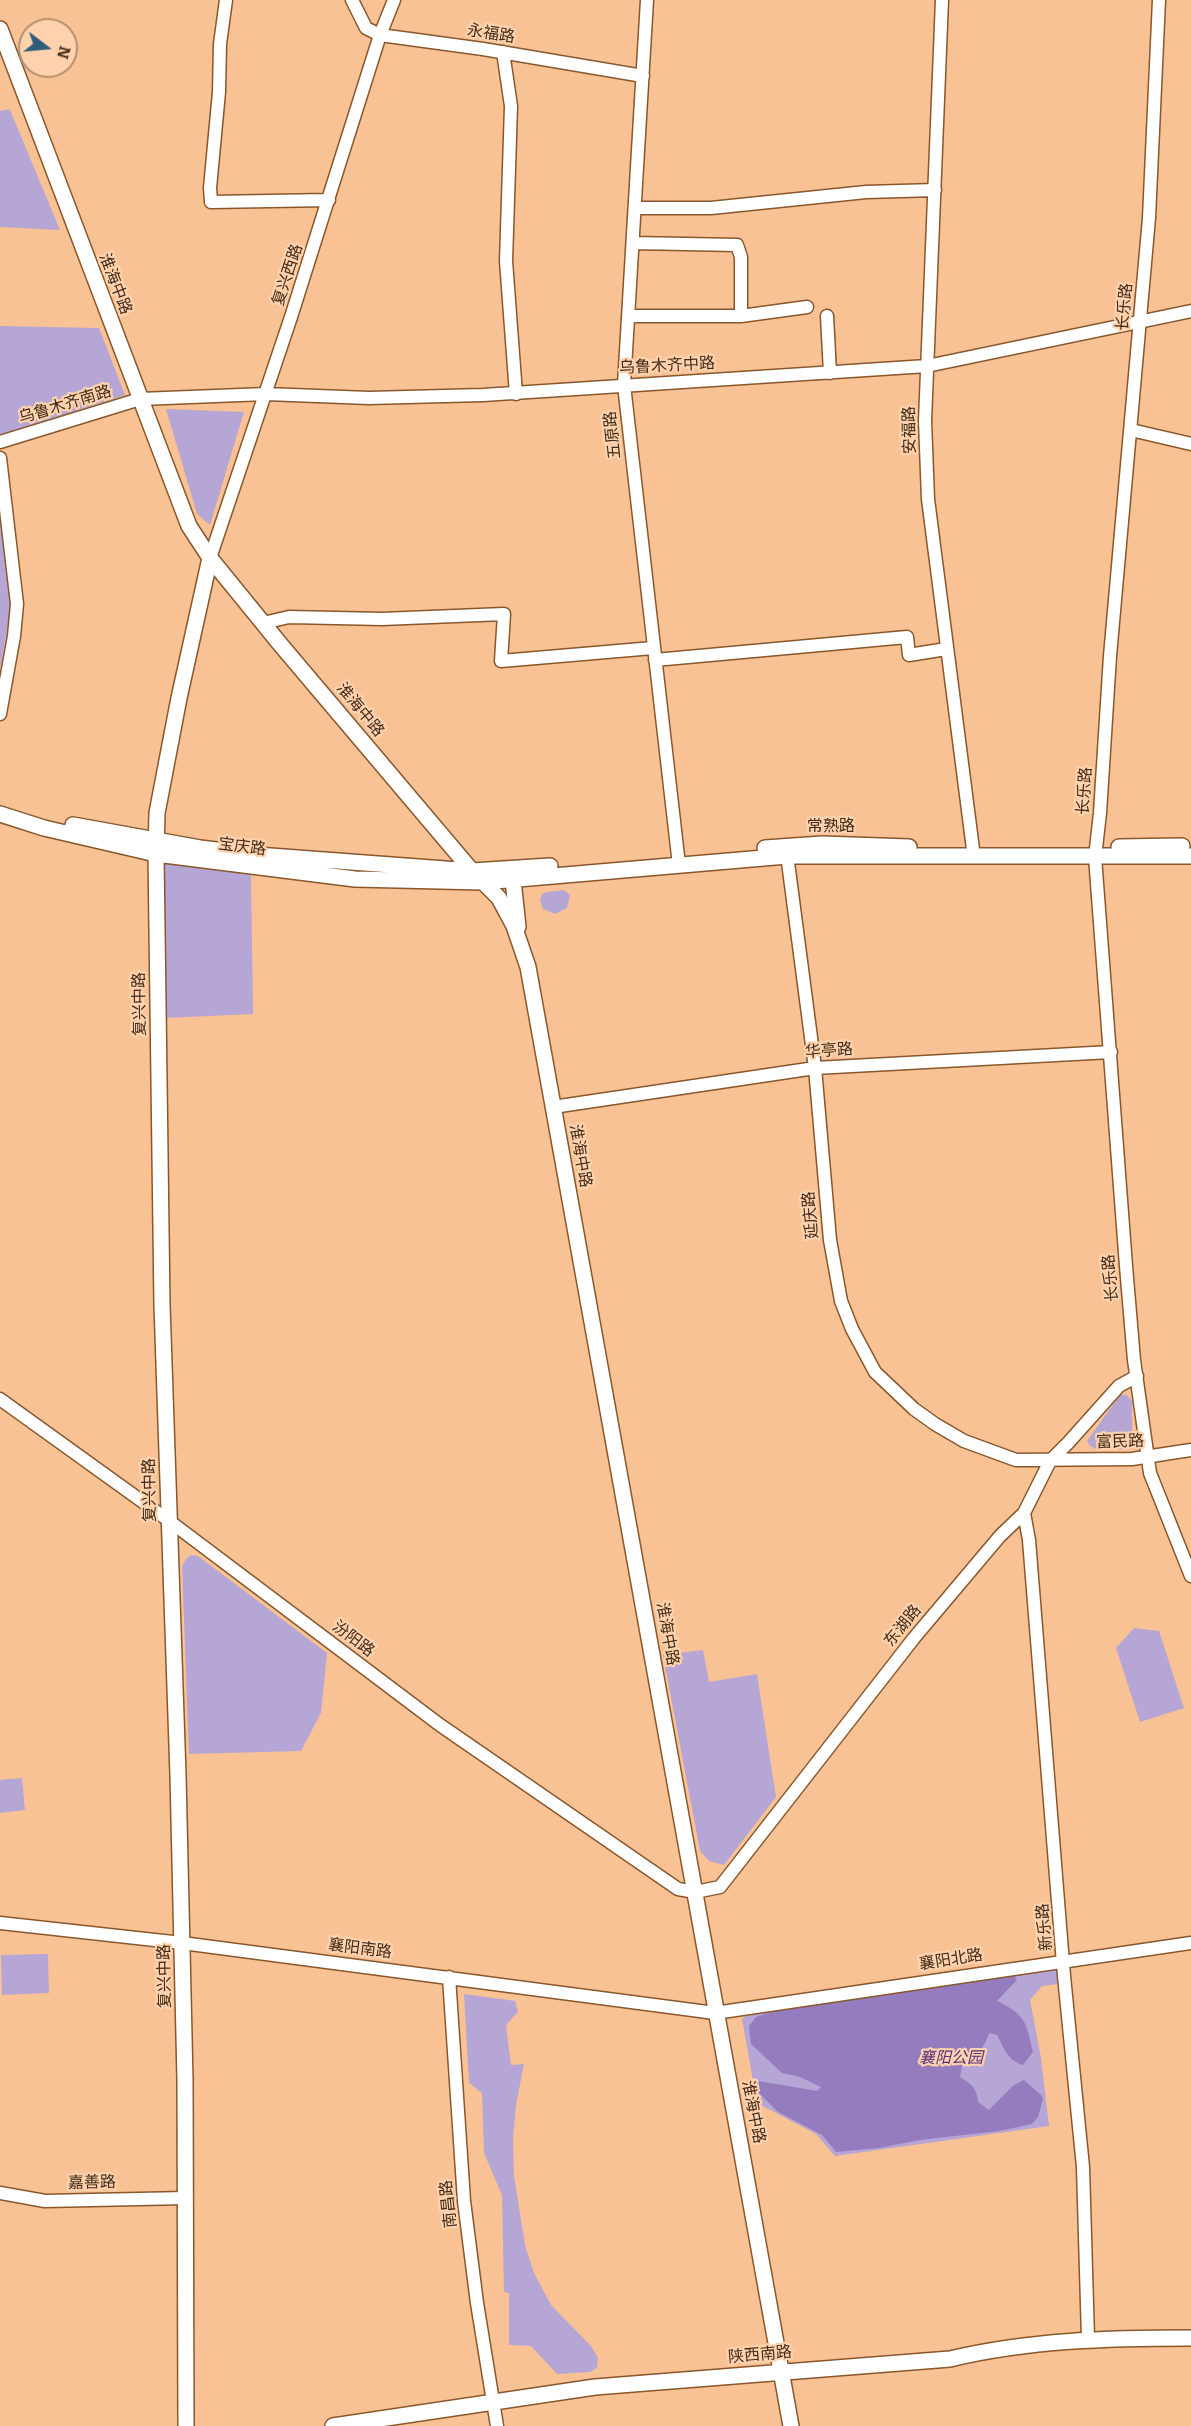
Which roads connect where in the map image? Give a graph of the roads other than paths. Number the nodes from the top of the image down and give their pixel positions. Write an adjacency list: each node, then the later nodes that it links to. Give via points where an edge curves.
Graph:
1 (226, 0): 12 (street, via 211,202)
2 (352, 0): 8 (street, via 366,28)
3 (394, 0): 8 (street, 复兴西路)
4 (647, 0): 10 (street, 五原路)
5 (942, 0): 11 (street, 安福路)
6 (1159, 0): 20 (street, 长乐路)
7 (0, 29): 26 (main road, 淮海中路)
8 (381, 35): 9 (street, 永福路); 12 (street, 复兴西路)
9 (503, 52): 10 (street, 永福路); 25 (street, via 511,106 506,261)
10 (644, 76): 13 (street, 五原路)
11 (935, 189): 13 (street, via 711,208); 21 (street, 安福路)
12 (329, 200): 24 (street, 复兴西路)
13 (636, 208): 14 (street, 五原路)
14 (633, 243): 17 (street, 五原路); 18 (street, via 737,245 741,257)
15 (807, 307): 18 (street)
16 (1191, 311): 20 (street, 乌鲁木齐中路)
17 (629, 316): 18 (street); 23 (street, 五原路)
18 (741, 316)
19 (827, 316): 22 (street)
20 (1140, 320): 21 (street, 乌鲁木齐中路); 27 (street, 长乐路)
21 (927, 366): 22 (street, 乌鲁木齐中路); 33 (street, 安福路, via 928,499)
22 (830, 373): 23 (street, 乌鲁木齐中路)
23 (624, 385): 25 (street, 乌鲁木齐中路); 34 (street, 五原路)
24 (266, 394): 25 (street, 乌鲁木齐中路, via 369,398); 26 (street, 乌鲁木齐中路); 31 (street, 复兴西路)
25 (516, 394)
26 (140, 399): 28 (street, 乌鲁木齐南路); 31 (main road, 淮海中路, via 189,526)
27 (1131, 430): 29 (street); 42 (street, 长乐路)
28 (0, 442)
29 (1191, 444)
30 (0, 458): 35 (street, via 17,604)
31 (210, 558): 32 (main road, 淮海中路); 39 (main road, 复兴中路, via 157,813)
32 (264, 623): 34 (street, via 289,617 382,619 504,614 501,661); 45 (main road, 淮海中路)
33 (946, 649): 34 (street, via 909,655 907,637); 41 (street, 安福路)
34 (654, 654): 44 (street, 五原路)
35 (0, 714)
36 (0, 805): 39 (main road, 宝庆路)
37 (0, 814): 39 (main road, 宝庆路, via 44,828)
38 (1191, 846): 42 (main road, 常熟路)
39 (156, 847): 45 (main road, 宝庆路); 47 (main road, 宝庆路, via 356,879); 58 (main road, 复兴中路)
40 (787, 851): 41 (main road, 常熟路); 44 (main road, 常熟路); 50 (street, 延庆路)
41 (973, 852): 42 (main road, 常熟路)
42 (1096, 853): 43 (main road, 常熟路); 49 (street, 长乐路)
43 (1191, 856)
44 (678, 860): 45 (main road, 常熟路); 46 (main road, 常熟路)
45 (472, 871): 47 (main road, 淮海中路)
46 (513, 880): 47 (main road, 常熟路); 48 (main road)
47 (483, 882): 48 (main road, 淮海中路, via 499,898)
48 (521, 945): 51 (main road, 淮海中路)
49 (1111, 1052): 50 (street, 华亭路); 52 (street, 长乐路)
50 (815, 1068): 51 (street, 华亭路); 56 (street, 延庆路, via 830,1240 841,1301 870,1363 914,1409 964,1441 1016,1460)
51 (553, 1107): 60 (main road, 淮海中路)
52 (1137, 1376): 55 (street, 长乐路); 56 (street, 东湖路, via 1119,1386)
53 (0, 1399): 58 (street, 汾阳路)
54 (1191, 1450): 55 (street, 富民路)
55 (1148, 1458): 56 (street, 富民路); 59 (street, 长乐路, via 1150,1473)
56 (1050, 1461): 57 (street, 东湖路)
57 (1024, 1513): 60 (street, 东湖路, via 914,1638 720,1887); 64 (street, 新乐路)
58 (168, 1520): 60 (street, 汾阳路, via 440,1725 678,1889); 62 (main road, 复兴中路)
59 (1191, 1576)
60 (695, 1892): 66 (main road, 淮海中路)
61 (0, 1923): 62 (street, 襄阳南路)
62 (182, 1943): 65 (street, 襄阳南路); 68 (main road, 复兴中路)
63 (1191, 1943): 64 (street, 襄阳北路)
64 (1064, 1961): 66 (street, 襄阳北路); 70 (street, 新乐路, via 1083,2167)
65 (449, 1977): 66 (street, 襄阳南路); 72 (street, 南昌路, via 464,2201)
66 (716, 2013): 71 (main road, 淮海中路)
67 (0, 2193): 68 (street, 嘉善路, via 45,2201)
68 (186, 2198): 73 (main road, 复兴中路)
69 (1191, 2338): 70 (main road, 陕西南路)
70 (1088, 2339): 71 (main road, 陕西南路, via 979,2351 950,2359)
71 (781, 2371): 72 (main road, 陕西南路, via 595,2387); 76 (main road, 淮海中路)
72 (494, 2401): 74 (main road, 陕西南路); 75 (street, 南昌路)
73 (186, 2426)
74 (333, 2426)
75 (497, 2426)
76 (791, 2426)

